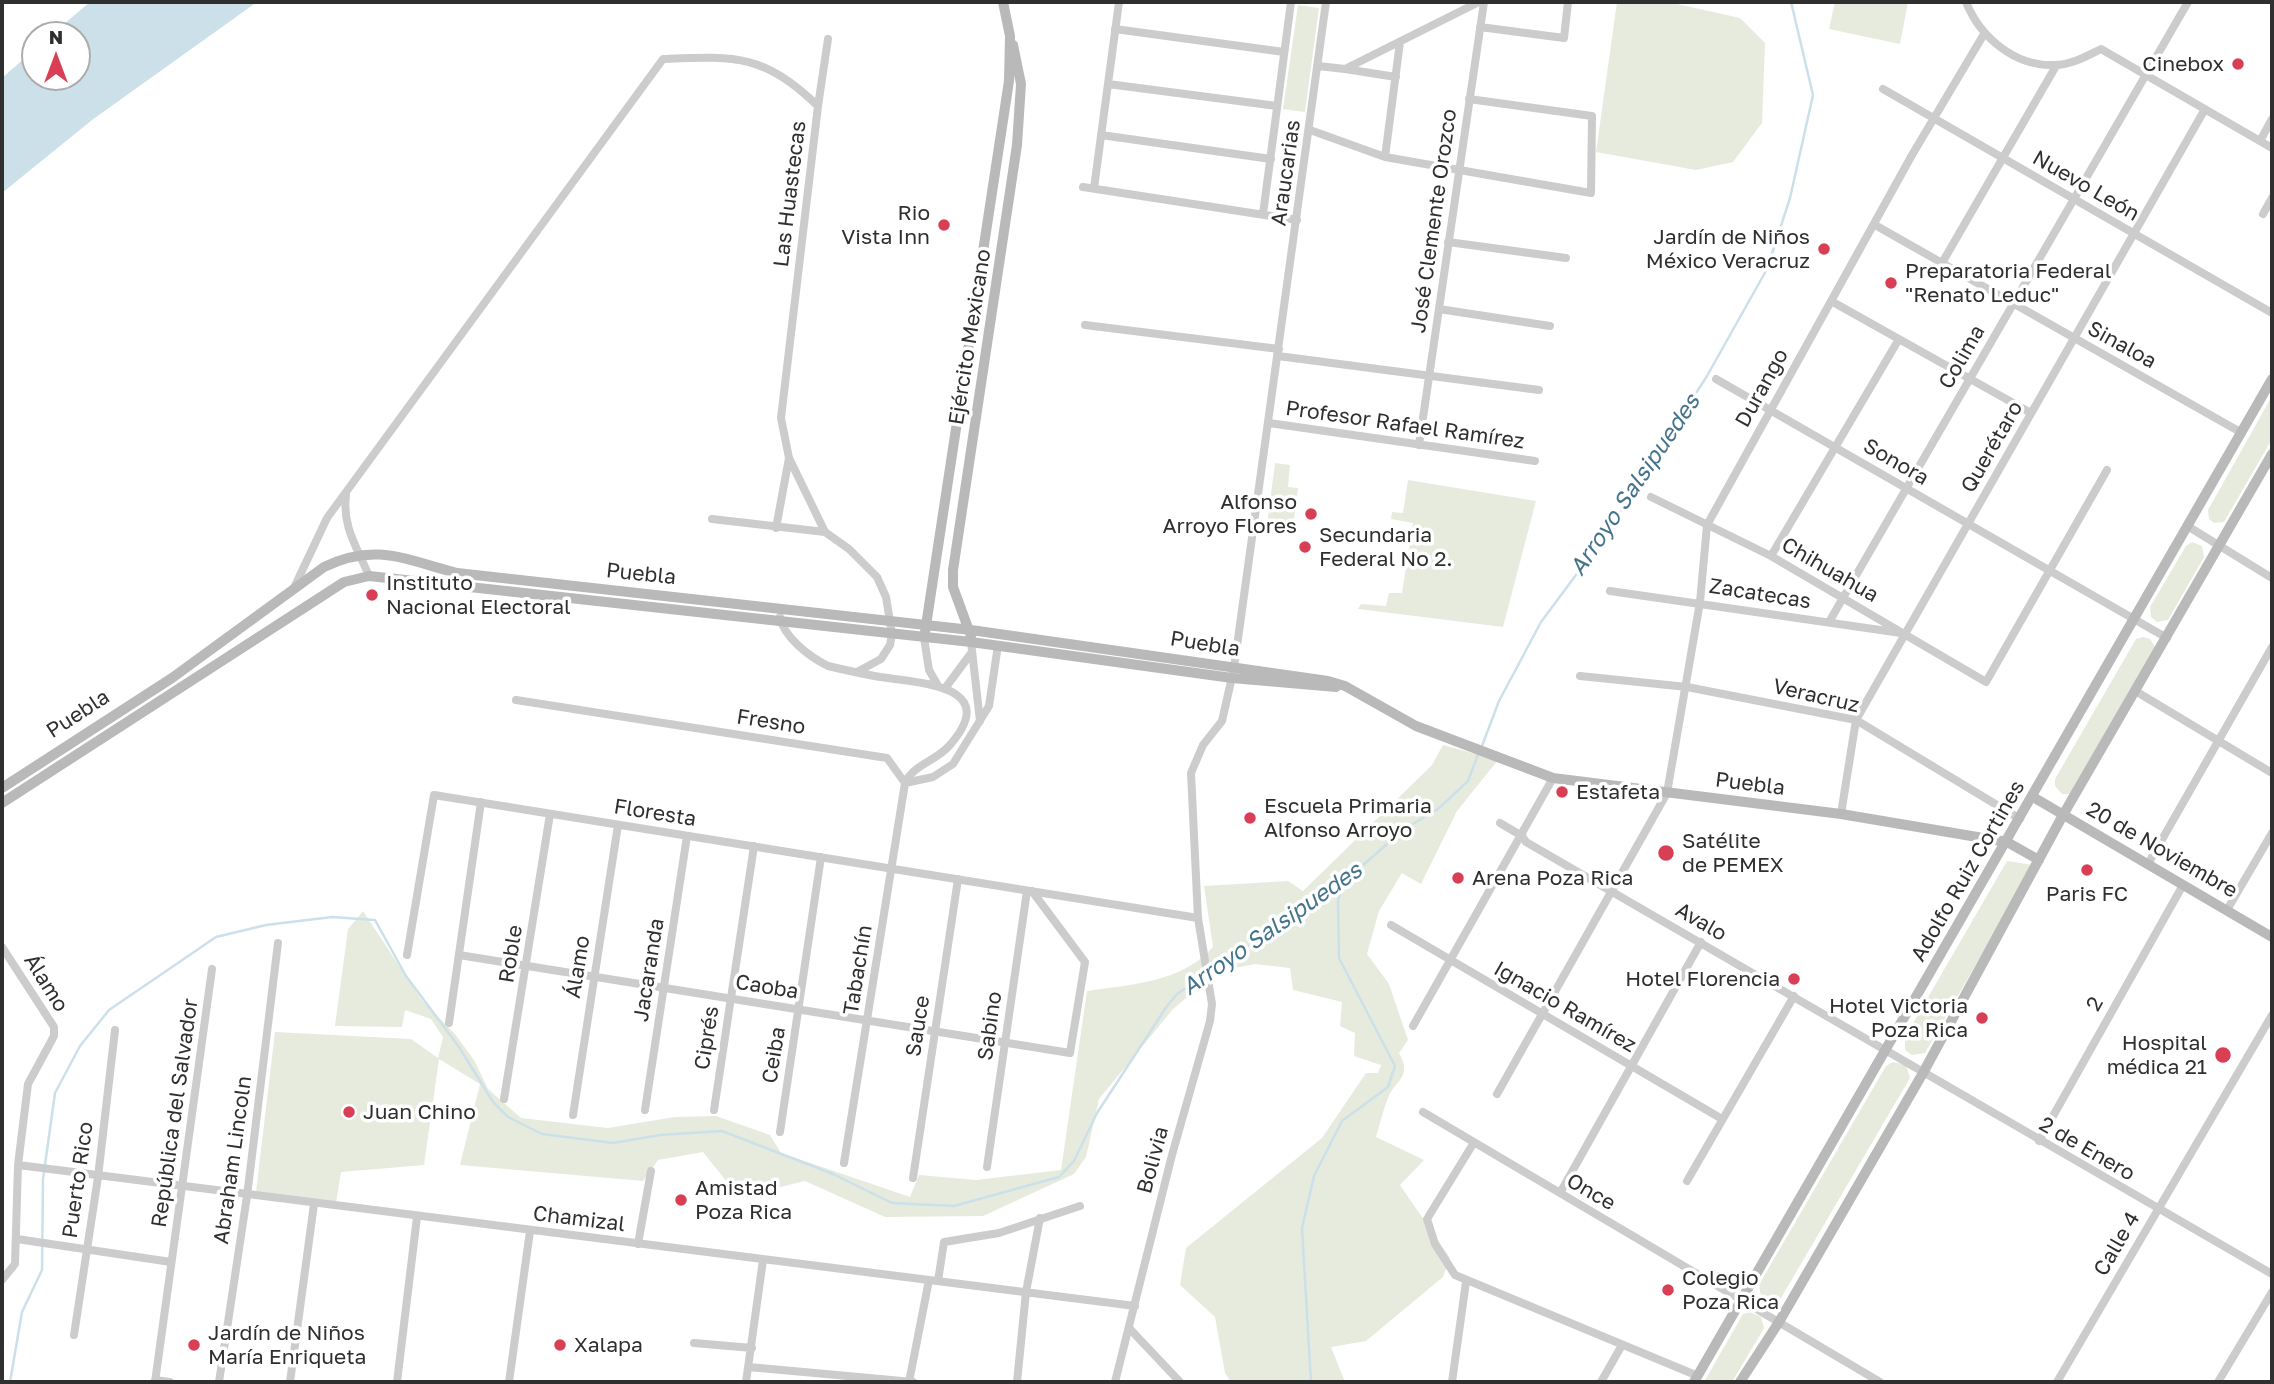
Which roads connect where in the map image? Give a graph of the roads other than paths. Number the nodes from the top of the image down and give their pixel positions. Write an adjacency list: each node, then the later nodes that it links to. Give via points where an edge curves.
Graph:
1 (1003, 2): 12 (main road, Ejército Mexicano)
2 (1119, 2): 10 (street)
3 (1291, 2): 15 (street)
4 (1326, 2): 17 (street, Araucarias)
5 (1481, 2): 9 (street, José Clemente Orozco); 14 (street)
6 (1568, 2): 9 (street, via 1564,38)
7 (1966, 2): 11 (street)
8 (2188, 2): 19 (street, Colima)
9 (1480, 27): 23 (street, José Clemente Orozco)
10 (1115, 29): 15 (street); 21 (street)
11 (1984, 34): 16 (street, via 2003,50); 27 (street, Durango)
12 (1010, 36): 32 (main road, Ejército Mexicano, via 1009,81); 33 (main road, Ejército Mexicano, via 1021,84)
13 (828, 39): 24 (street)
14 (1400, 42): 18 (street); 20 (street)
15 (1284, 52): 25 (street)
16 (2056, 65): 19 (street, via 2101,49); 36 (street)
17 (1318, 66): 18 (street); 29 (street, Araucarias)
18 (1345, 69): 20 (street)
19 (2146, 75): 26 (street); 42 (street, Colima)
20 (1396, 77): 35 (street)
21 (1108, 84): 25 (street); 30 (street)
22 (1883, 89): 27 (street, Nuevo León)
23 (1469, 99): 38 (street, José Clemente Orozco); 38 (street, via 1592,116 1591,192)
24 (818, 106): 74 (street, Las Huastecas, via 781,418); 78 (street, Las Huastecas, via 769,68 728,56 663,59)
25 (1277, 106): 37 (street)
26 (2205, 109): 31 (street); 47 (street, Querétaro)
27 (1936, 119): 36 (street, Nuevo León); 46 (street, Durango)
28 (2272, 119): 31 (street)
29 (1310, 130): 35 (street); 45 (street, Araucarias)
30 (1101, 135): 37 (street); 40 (street)
31 (2260, 141): 34 (street)
32 (999, 143): 33 (main road); 59 (main road, Ejército Mexicano)
33 (1017, 145): 60 (main road, Ejército Mexicano)
34 (2272, 148)
35 (1385, 158): 38 (street)
36 (2004, 158): 42 (street, Nuevo León); 50 (street)
37 (1270, 159): 43 (street)
38 (1459, 169): 48 (street, José Clemente Orozco)
39 (1083, 187): 40 (street)
40 (1094, 188): 43 (street)
41 (2272, 198): 44 (street)
42 (2074, 199): 47 (street, Nuevo León); 52 (street, Colima)
43 (1263, 214): 45 (street)
44 (2263, 214)
45 (1297, 220): 61 (street, Araucarias)
46 (1875, 225): 50 (street, Sinaloa); 51 (street, Durango)
47 (2134, 233): 53 (street, Nuevo León); 58 (street, Querétaro)
48 (1448, 242): 49 (street); 54 (street, José Clemente Orozco)
49 (1566, 258)
50 (1942, 263): 52 (street, Sinaloa)
51 (1831, 300): 57 (street); 67 (street, Durango)
52 (2013, 304): 58 (street, Sinaloa); 63 (street, Colima)
53 (2271, 308)
54 (1439, 309): 56 (street); 62 (street, José Clemente Orozco)
55 (1085, 325): 61 (street)
56 (1550, 326)
57 (1899, 338): 63 (street); 72 (street)
58 (2074, 338): 68 (street, Querétaro); 70 (street, Sinaloa)
59 (969, 344): 60 (main road); 91 (main road, Ejército Mexicano)
60 (988, 347): 93 (main road, Ejército Mexicano)
61 (1278, 352): 62 (street); 69 (street, Araucarias)
62 (1429, 375): 66 (street); 71 (street, José Clemente Orozco)
63 (1970, 378): 68 (street); 77 (street, Colima)
64 (1716, 379): 67 (street, Sonora)
65 (2272, 379): 70 (main road, Adolfo Ruiz Cortines)
66 (1539, 390)
67 (1769, 410): 72 (street, Sonora); 82 (street, Durango)
68 (2031, 413): 81 (street, Querétaro)
69 (1269, 423): 71 (street, Profesor Rafael Ramírez); 110 (street, Araucarias)
70 (2242, 433): 83 (main road, Adolfo Ruiz Cortines)
71 (1419, 444): 75 (street, Profesor Rafael Ramírez)
72 (1834, 447): 77 (street, Sonora); 88 (street)
73 (2272, 454): 86 (main road)
74 (789, 458): 84 (street); 85 (street, Las Huastecas)
75 (1535, 461)
76 (2107, 470): 89 (street)
77 (1906, 488): 81 (street, Sonora); 96 (street, Colima)
78 (346, 495): 87 (street, via 348,534); 94 (street, Las Huastecas, via 327,518)
79 (1651, 497): 82 (street, Chihuahua)
80 (712, 519): 84 (street)
81 (1968, 524): 89 (street, Sonora); 103 (street, Querétaro)
82 (1707, 525): 88 (street, Chihuahua); 97 (street, Durango)
83 (2189, 527): 86 (street); 99 (main road, Adolfo Ruiz Cortines)
84 (776, 528): 85 (street)
85 (825, 531): 102 (street, Las Huastecas, via 877,577)
86 (2219, 548): 92 (street); 105 (main road)
87 (360, 554): 90 (street); 94 (main road, Puebla, via 324,567); 98 (main road, Puebla, via 388,553 457,573)
88 (1771, 555): 96 (street, Chihuahua)
89 (2049, 570): 99 (street, Sonora); 103 (street, Chihuahua, via 1986,682)
90 (369, 576): 98 (main road, Puebla); 126 (main road, Puebla, via 344,582)
91 (935, 578): 93 (main road); 101 (main road, Ejército Mexicano)
92 (2272, 579)
93 (953, 587): 106 (main road)
94 (292, 591): 122 (main road, Puebla, via 172,678)
95 (1610, 591): 97 (street, Zacatecas)
96 (1843, 597): 100 (street, Colima); 103 (street, Chihuahua)
97 (1700, 602): 100 (street, Zacatecas); 113 (street, Durango)
98 (780, 615): 102 (main road, Puebla); 109 (street, via 787,634 816,660)
99 (2134, 619): 105 (street, Sonora); 124 (main road, Adolfo Ruiz Cortines)
100 (1829, 622): 103 (street, Zacatecas)
101 (926, 626): 102 (main road, Puebla); 104 (main road, Ejército Mexicano); 106 (main road, Puebla)
102 (891, 628): 104 (main road, Puebla); 109 (street, via 881,659)
103 (1906, 633): 116 (street, Querétaro)
104 (924, 638): 106 (main road, Puebla); 112 (street, via 926,661)
105 (2167, 638): 114 (main road)
106 (971, 641): 107 (main road, Puebla); 110 (main road, Puebla); 112 (street); 117 (street)
107 (998, 645): 110 (main road, Puebla); 117 (street, via 989,706)
108 (2272, 647): 118 (street)
109 (857, 672): 112 (street)
110 (1233, 673): 120 (main road, Puebla, via 1345,686 1416,726); 147 (street, Araucarias, via 1222,721 1203,746 1191,773)
111 (1580, 676): 113 (street, Veracruz)
112 (941, 685): 121 (street, via 963,699 965,719 949,746 910,773)
113 (1687, 687): 116 (street, Veracruz); 123 (street, Durango)
114 (2137, 692): 118 (street); 129 (main road)
115 (516, 700): 121 (street, Fresno, via 887,758)
116 (1856, 720): 128 (street, Querétaro); 130 (street, Veracruz)
117 (980, 721): 121 (street, via 953,764 933,777)
118 (2216, 742): 119 (street); 140 (street)
119 (2272, 773)
120 (1553, 778): 123 (main road, Puebla); 135 (street)
121 (905, 783): 141 (street, Tabachín)
122 (2, 788)
123 (1668, 793): 128 (main road, Puebla); 145 (street, Durango)
124 (2033, 797): 129 (main road, 20 de Noviembre); 130 (main road, Adolfo Ruiz Cortines)
125 (481, 802): 127 (street, Floresta); 153 (street, Floresta, via 433,795); 154 (street)
126 (2, 803)
127 (550, 814): 132 (street, Floresta); 156 (street, Roble)
128 (1841, 814): 136 (main road, Puebla)
129 (2063, 815): 139 (main road); 140 (main road, 20 de Noviembre)
130 (2020, 819): 136 (main road, Adolfo Ruiz Cortines)
131 (1500, 823): 135 (street, Avalo)
132 (618, 825): 134 (street, Floresta); 158 (street, Álamo)
133 (2272, 833): 146 (street)
134 (687, 836): 137 (street, Floresta); 159 (street, Jacaranda)
135 (1522, 836): 145 (street, Avalo, via 1525,842); 155 (street)
136 (2007, 842): 139 (main road, Puebla); 171 (main road, Adolfo Ruiz Cortines)
137 (754, 846): 138 (street, Floresta); 161 (street, Ciprés)
138 (821, 858): 141 (street, Floresta); 162 (street, Ceiba)
139 (2039, 860): 173 (main road)
140 (2148, 864): 143 (main road, 20 de Noviembre)
141 (891, 869): 142 (street, Floresta); 165 (street, Tabachín)
142 (958, 879): 144 (street, Floresta); 169 (street, Sauce)
143 (2183, 885): 146 (main road, 20 de Noviembre); 182 (street, 2)
144 (1030, 891): 147 (street, Floresta); 170 (street, Sabino); 170 (street, Caoba, via 1084,962 1070,1053)
145 (1612, 891): 150 (street, Avalo); 163 (street, Durango)
146 (2227, 910): 149 (main road, 20 de Noviembre)
147 (1198, 918): 212 (street, Bolivia, via 1210,1021)
148 (1391, 925): 155 (street, Ignacio Ramírez)
149 (2272, 937)
150 (1701, 942): 160 (street, Avalo); 172 (street)
151 (278, 943): 193 (street, Abraham Lincoln)
152 (2, 947): 185 (street, Álamo, via 54,1027 54,1036 28,1084)
153 (407, 955)
154 (459, 955): 156 (street, Caoba); 166 (street)
155 (1451, 961): 163 (street, Ignacio Ramírez); 167 (street)
156 (528, 966): 158 (street, Caoba); 175 (street, Roble)
157 (212, 969): 191 (street, República del Salvador)
158 (595, 977): 159 (street, Caoba); 179 (street, Álamo)
159 (664, 988): 161 (street, Caoba); 176 (street, Jacaranda)
160 (1794, 996): 171 (street, Avalo); 180 (street)
161 (731, 999): 162 (street, Caoba); 177 (street, Ciprés)
162 (798, 1009): 165 (street, Caoba); 181 (street, Ceiba)
163 (1542, 1014): 172 (street, Ignacio Ramírez); 174 (street, Durango)
164 (2272, 1015): 196 (street, Calle 4)
165 (868, 1021): 169 (street, Caoba); 184 (street, Tabachín)
166 (449, 1023)
167 (1413, 1026)
168 (115, 1030): 188 (street, Puerto Rico)
169 (935, 1031): 170 (street, Caoba); 189 (street, Sauce)
170 (1005, 1043): 186 (street, Sabino)
171 (1886, 1050): 173 (street, 2 de Enero); 211 (main road, Adolfo Ruiz Cortines)
172 (1631, 1066): 180 (street, Ignacio Ramírez); 192 (street)
173 (1923, 1073): 182 (street, 2 de Enero); 213 (main road)
174 (1497, 1094)
175 (504, 1100)
176 (645, 1110)
177 (714, 1110)
178 (1423, 1112): 183 (street, Once)
179 (573, 1115)
180 (1722, 1119): 190 (street)
181 (780, 1132)
182 (2039, 1141): 196 (street, 2 de Enero)
183 (1473, 1144): 192 (street, Once); 208 (street, via 1427,1219 1435,1244 1455,1275)
184 (844, 1163)
185 (18, 1165): 188 (street, Chamizal); 200 (street, Álamo)
186 (987, 1167)
187 (651, 1171): 201 (street)
188 (98, 1177): 191 (street, Chamizal); 202 (street, Puerto Rico)
189 (913, 1178)
190 (1687, 1181)
191 (182, 1188): 193 (street, Chamizal); 204 (street, República del Salvador)
192 (1560, 1193): 211 (street, Once)
193 (247, 1196): 194 (street, Chamizal); 223 (street, Abraham Lincoln)
194 (314, 1204): 197 (street, Chamizal); 224 (street)
195 (1080, 1206): 198 (street)
196 (2158, 1210): 205 (street, 2 de Enero); 236 (street, Calle 4)
197 (417, 1217): 199 (street, Chamizal); 225 (street)
198 (1040, 1218): 207 (street, via 999,1233 944,1242); 209 (street)
199 (530, 1231): 201 (street, Chamizal); 226 (street)
200 (17, 1239): 202 (street); 206 (street, Álamo, via 15,1264)
201 (638, 1244): 203 (street, Chamizal)
202 (86, 1249): 204 (street); 215 (street, Puerto Rico)
203 (764, 1260): 207 (street, Chamizal); 218 (street)
204 (172, 1262): 221 (street, República del Salvador)
205 (2272, 1274)
206 (2, 1280)
207 (933, 1281): 209 (street, Chamizal); 228 (street)
208 (1466, 1282): 217 (street); 232 (street)
209 (1026, 1292): 212 (street, Chamizal); 229 (street)
210 (2272, 1292): 237 (street)
211 (1742, 1301): 213 (street, Once); 220 (main road, Adolfo Ruiz Cortines)
212 (1135, 1306): 214 (street, Bolivia)
213 (1779, 1322): 234 (main road); 235 (street, Once)
214 (1129, 1328): 230 (street, Bolivia); 231 (street)
215 (74, 1335)
216 (694, 1343): 218 (street)
217 (1622, 1345): 220 (street); 233 (street)
218 (752, 1348): 219 (street)
219 (748, 1367): 227 (street); 228 (street)
220 (1696, 1379)
221 (155, 1381): 222 (street)
222 (170, 1382)
223 (219, 1382)
224 (290, 1382)
225 (397, 1382)
226 (509, 1382)
227 (746, 1382)
228 (910, 1382)
229 (1017, 1382)
230 (1115, 1382)
231 (1180, 1382)
232 (1452, 1382)
233 (1601, 1382)
234 (1740, 1382)
235 (1880, 1382)
236 (2057, 1382)
237 (2218, 1382)

